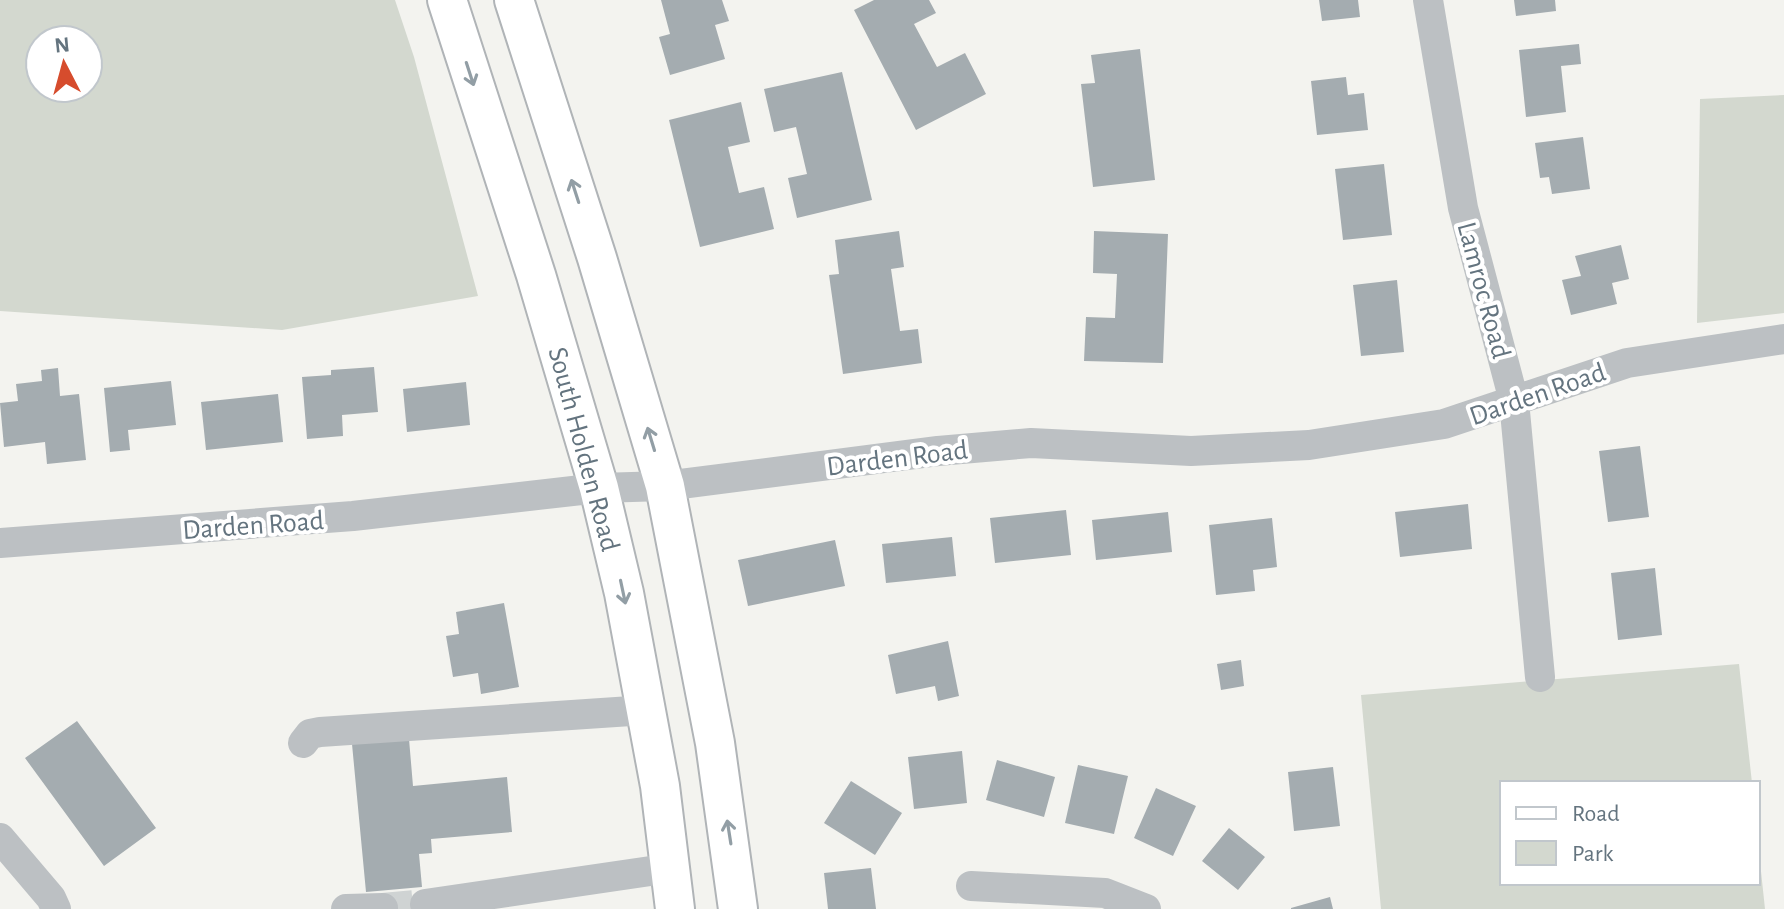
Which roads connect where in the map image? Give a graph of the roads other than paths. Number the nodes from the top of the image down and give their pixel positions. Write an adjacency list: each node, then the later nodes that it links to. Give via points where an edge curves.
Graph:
1 (447, 0): 7 (main road, South Holden Road, one-way to 7)
2 (514, 0): 6 (main road, one-way to 2)
3 (1428, 0): 5 (street, Lamroc Road, via 1463,208)
4 (1784, 339): 5 (street, Darden Road, via 1627,363)
5 (1514, 401): 6 (street, Darden Road, via 1444,424 1309,445 1191,451 1031,443); 9 (street, Lamroc Road)
6 (665, 486): 7 (street, Darden Road); 20 (main road, one-way to 6, via 715,743)
7 (599, 488): 8 (street, Darden Road, via 353,516); 10 (main road, South Holden Road, one-way to 10)
8 (0, 543)
9 (1540, 677)
10 (646, 710): 11 (street, via 320,732); 13 (main road, South Holden Road)
11 (303, 743)
12 (0, 838): 17 (street)
13 (671, 868): 15 (street); 19 (main road, South Holden Road)
14 (971, 886): 21 (street, via 1105,893)
15 (425, 904)
16 (383, 908): 18 (street)
17 (56, 909)
18 (346, 909)
19 (675, 909)
20 (738, 909)
21 (1146, 909)

